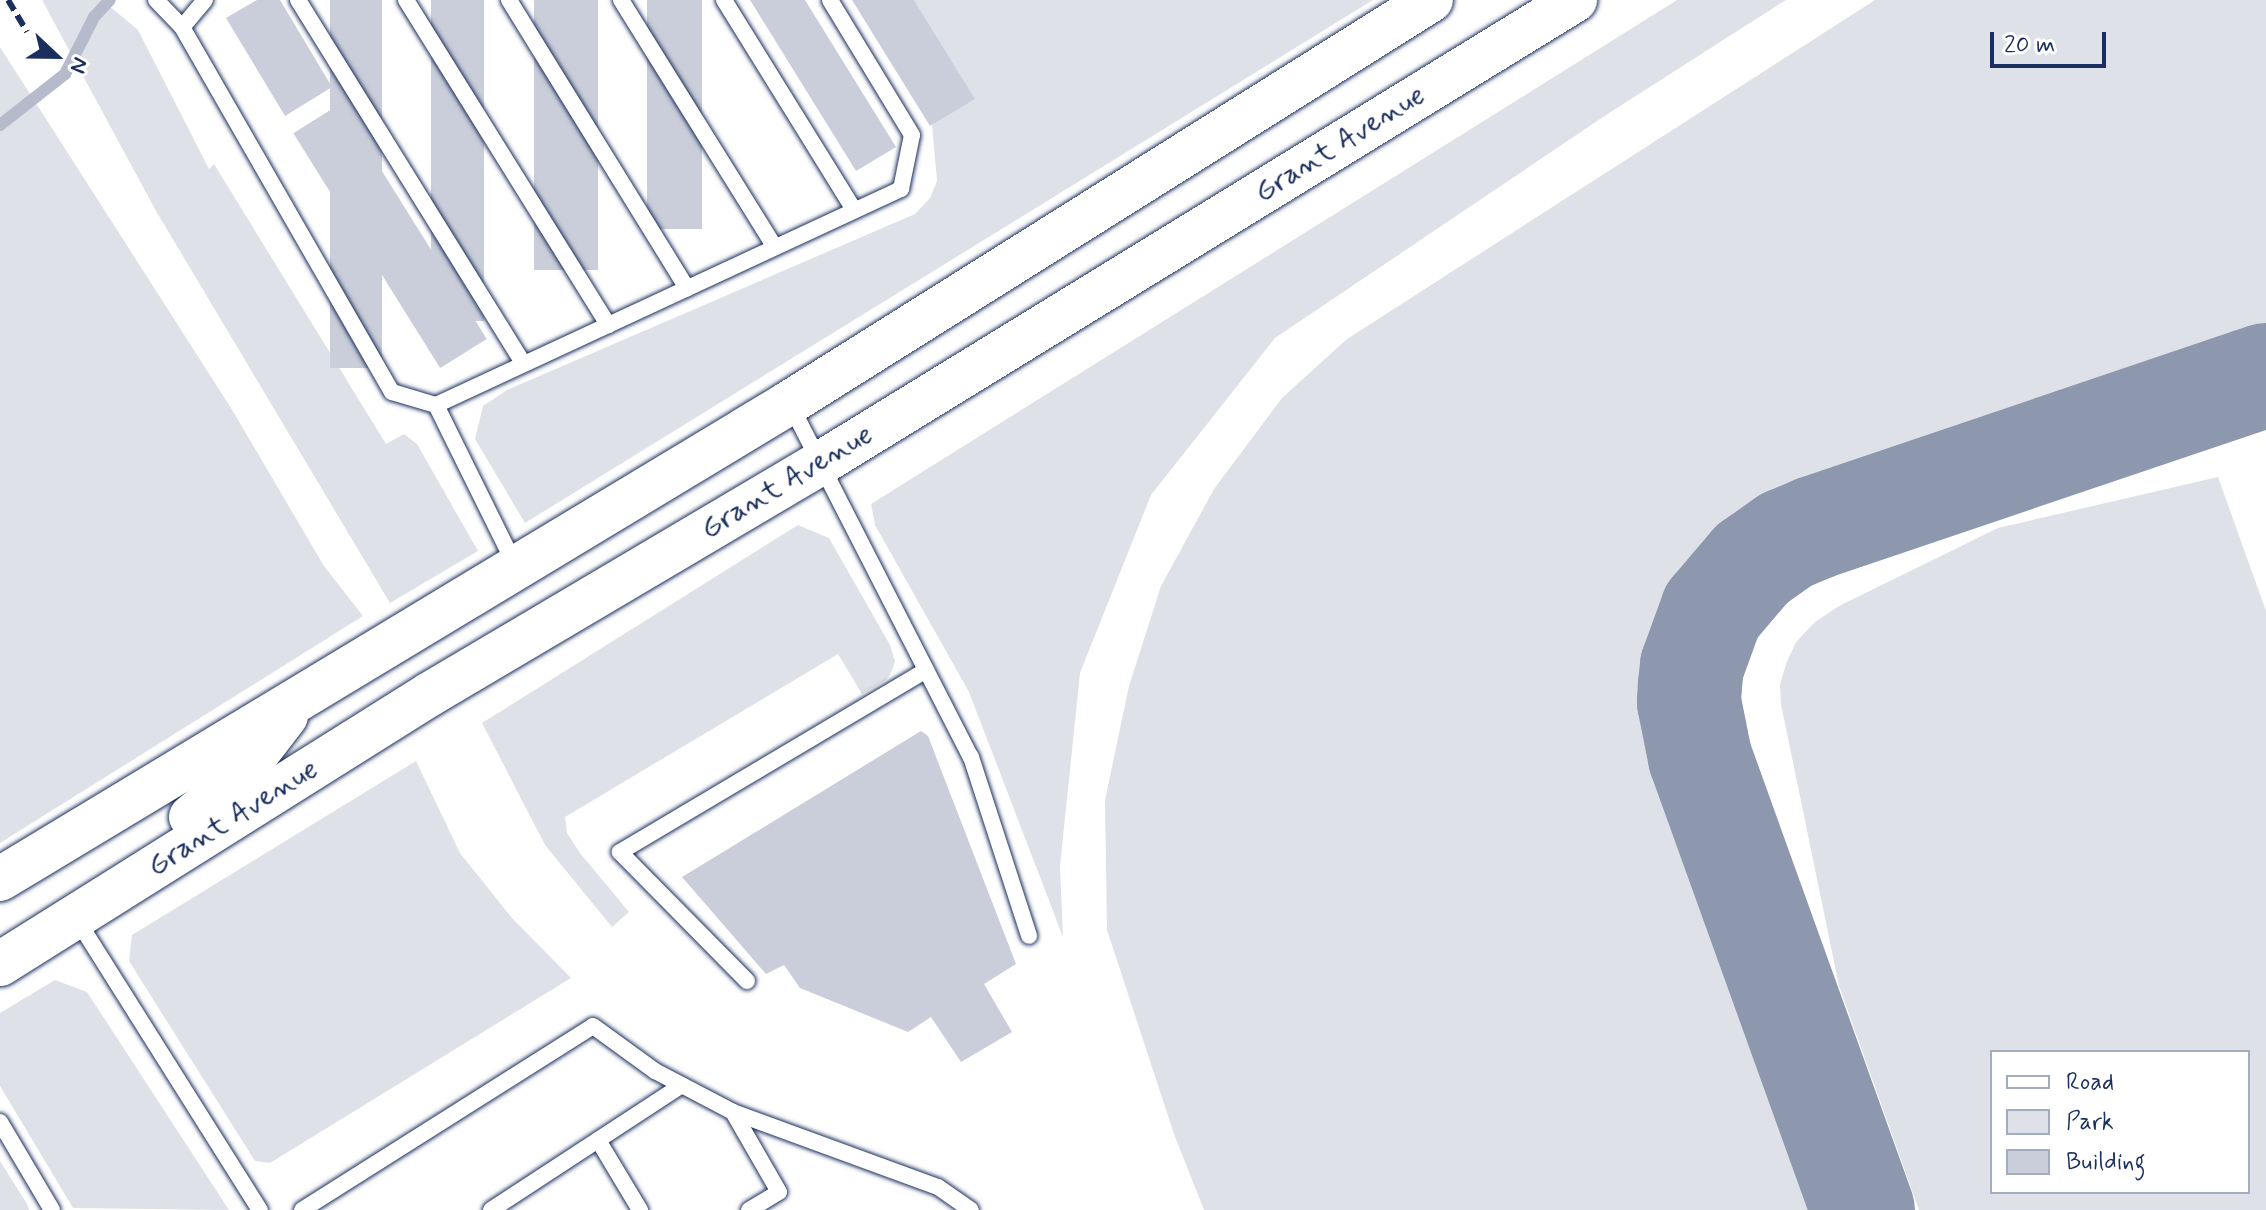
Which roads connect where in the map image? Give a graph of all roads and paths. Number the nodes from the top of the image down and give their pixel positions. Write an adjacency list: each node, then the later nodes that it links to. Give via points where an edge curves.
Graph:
1 (156, 0): 11 (lane)
2 (205, 0): 11 (lane)
3 (298, 0): 16 (lane)
4 (406, 0): 15 (lane)
5 (509, 0): 14 (lane)
6 (621, 0): 13 (lane)
7 (724, 0): 12 (lane)
8 (830, 0): 12 (lane, via 912,135 901,189)
9 (1431, 0): 17 (main road)
10 (1575, 0): 19 (main road, Grant Avenue)
11 (182, 27): 18 (lane, via 392,392)
12 (854, 210): 13 (lane)
13 (775, 247): 14 (lane)
14 (687, 288): 15 (lane)
15 (608, 325): 16 (lane)
16 (524, 364): 18 (lane)
17 (789, 403): 19 (lane); 20 (main road)
18 (436, 405): 20 (lane)
19 (821, 463): 21 (lane); 24 (main road, Grant Avenue, via 430,694)
20 (516, 567): 22 (main road)
21 (926, 670): 25 (lane, via 971,757); 27 (lane, via 620,852)
22 (303, 694): 23 (main road); 24 (main road, via 220,795 81,886 73,902)
23 (0, 879)
24 (75, 916): 26 (main road, Grant Avenue); 33 (lane)
25 (1029, 936)
26 (0, 964)
27 (747, 981)
28 (682, 1085): 29 (lane); 31 (lane); 34 (lane, via 593,1026)
29 (733, 1112): 37 (lane, via 779,1192); 38 (lane, via 938,1187)
30 (0, 1122): 32 (lane)
31 (598, 1140): 35 (lane); 36 (lane)
32 (52, 1210)
33 (260, 1210)
34 (302, 1210)
35 (491, 1210)
36 (640, 1210)
37 (749, 1210)
38 (971, 1210)

